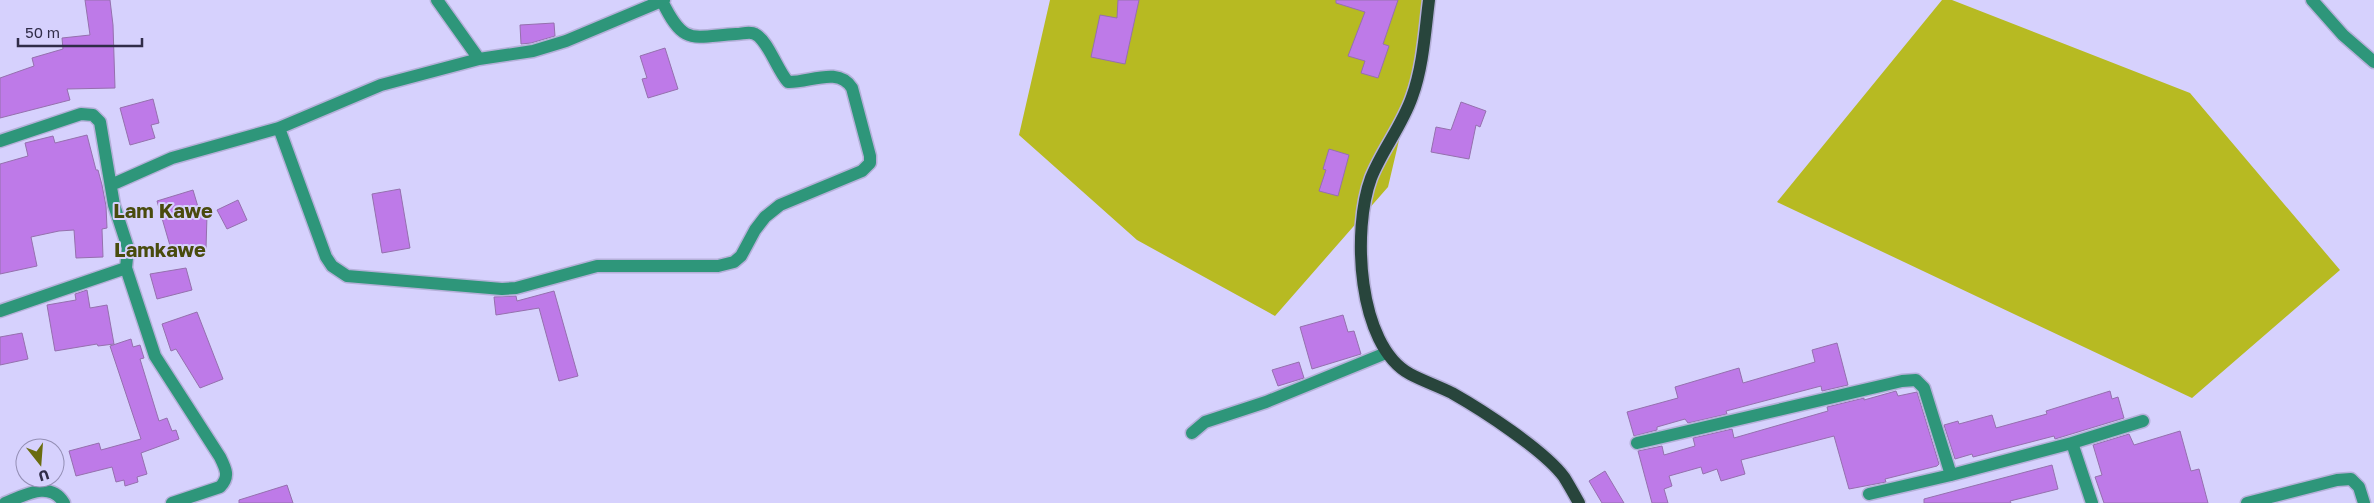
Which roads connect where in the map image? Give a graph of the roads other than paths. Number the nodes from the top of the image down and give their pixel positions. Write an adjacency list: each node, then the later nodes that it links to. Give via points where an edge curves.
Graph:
1 (437, 0): 5 (street)
2 (663, 0): 5 (street, via 566,41 533,51); 7 (street, via 673,24 682,33 694,37 754,33 762,38 779,72 788,82 838,77 852,88 870,163 862,171 780,205 765,217 734,262 718,266 597,266 502,289 347,276 332,266 326,257)
3 (1429, 0): 12 (main road, via 1413,95 1371,177 1362,208 1360,265 1369,312)
4 (2312, 0): 6 (street)
5 (479, 59): 7 (street, via 381,85)
6 (2374, 62)
7 (279, 128): 9 (street, via 172,158)
8 (0, 141): 9 (street, via 82,114 93,115 100,122)
9 (111, 185): 10 (street, via 128,248)
10 (126, 268): 11 (street); 21 (street, via 155,356 227,472 226,482 220,487)
11 (0, 311)
12 (1386, 353): 14 (street, via 1266,402 1205,422); 22 (main road, via 1409,373 1452,393 1536,450 1563,476)
13 (2143, 421): 16 (street)
14 (1192, 433)
15 (1637, 443): 17 (street, via 1916,380 1924,388)
16 (2072, 443): 17 (street); 23 (street)
17 (1951, 475): 18 (street)
18 (1869, 494)
19 (5, 503): 20 (street, via 47,490 59,494)
20 (64, 503)
21 (172, 503)
22 (1579, 503)
23 (2092, 503)
24 (2247, 503): 25 (street, via 2350,479 2359,487)
25 (2364, 503)

